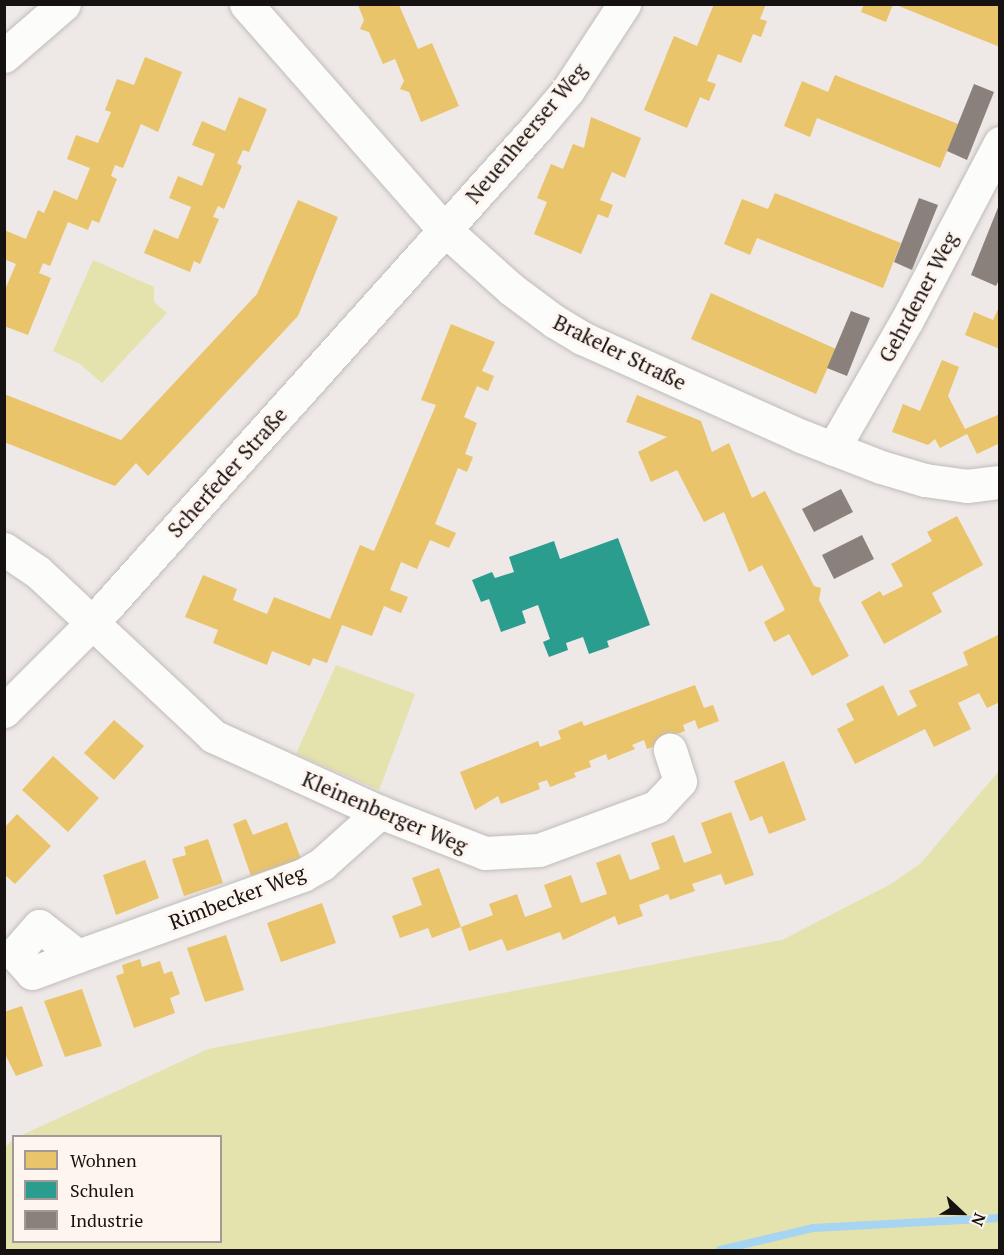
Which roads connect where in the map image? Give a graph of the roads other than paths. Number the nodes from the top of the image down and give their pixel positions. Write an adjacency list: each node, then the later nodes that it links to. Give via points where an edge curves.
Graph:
1 (64, 4): 4 (street)
2 (246, 4): 6 (street, Brakeler Straße)
3 (624, 4): 6 (street, Neuenheerser Weg, via 568,90)
4 (4, 56)
5 (999, 143): 7 (street, Gehrdener Weg, via 907,320)
6 (444, 229): 7 (street, Brakeler Straße, via 511,290 582,338); 10 (street, Scherfeder Straße)
7 (833, 449): 8 (street, Brakeler Straße, via 925,480 967,486)
8 (999, 482)
9 (4, 549): 10 (street, Kleinenberger Weg, via 38,572)
10 (91, 624): 11 (street, Scherfeder Straße); 13 (street, Kleinenberger Weg, via 213,736)
11 (4, 711)
12 (670, 750): 13 (street, Kleinenberger Weg, via 680,781 657,807 539,850 485,853)
13 (380, 812): 14 (street, Rimbecker Weg, via 322,864 303,875)
14 (78, 956)

